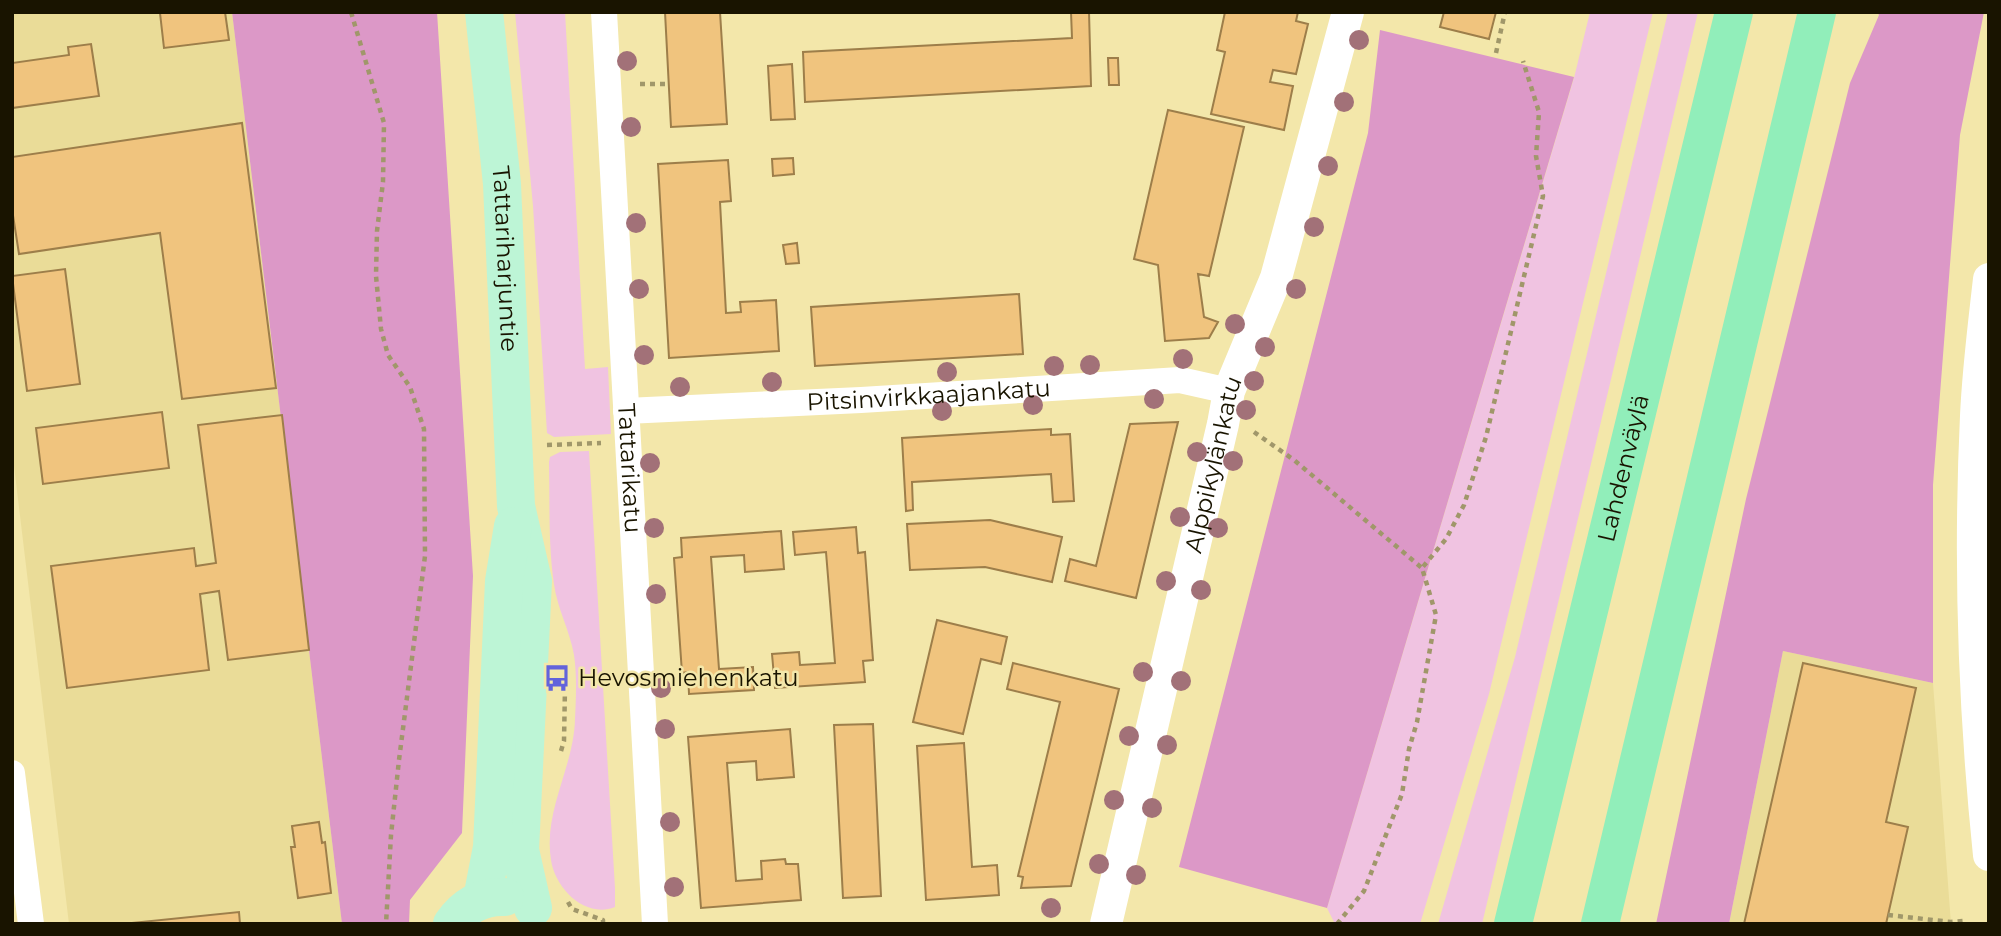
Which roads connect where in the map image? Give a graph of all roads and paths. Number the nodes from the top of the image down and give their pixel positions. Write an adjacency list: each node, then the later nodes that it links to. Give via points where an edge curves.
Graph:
1 (351, 12): 27 (path, via 384,123 376,276 381,329 388,355 410,387 424,429 425,556 392,822)
2 (484, 12): 18 (main road, Tattariharjuntie, via 502,184)
3 (604, 12): 14 (street, Tattarikatu)
4 (1348, 12): 13 (street, Alppikylänkatu, via 1276,278)
5 (1505, 12): 8 (path)
6 (1734, 12): 32 (highway, Lahdenväylä)
7 (1816, 12): 33 (highway)
8 (1496, 53)
9 (1523, 61): 19 (path, via 1539,112 1536,156 1543,196 1486,437 1464,505 1446,539)
10 (640, 84): 11 (path)
11 (669, 84)
12 (1989, 279): 21 (street, via 1976,414 1973,528 1980,775)
13 (1229, 391): 14 (street, Pitsinvirkkaajankatu, via 1180,380); 30 (street, Alppikylänkatu)
14 (626, 411): 16 (street, Tattarikatu)
15 (1254, 432): 19 (path)
16 (628, 441): 17 (path); 29 (street, Tattarikatu)
17 (539, 446)
18 (516, 506): 22 (main road, Tattariharjuntie, via 504,581 492,847); 24 (main road, Tattariharjuntie, via 533,581 520,850)
19 (1422, 568): 31 (path, via 1436,615 1402,794 1364,891)
20 (12, 773): 26 (street)
21 (1989, 855)
22 (482, 899): 24 (main road, via 514,898); 28 (main road, via 464,909)
23 (1888, 915): 25 (path)
24 (540, 916)
25 (1963, 920)
26 (31, 924)
27 (386, 924)
28 (453, 924)
29 (654, 924)
30 (1106, 924)
31 (1337, 924)
32 (1513, 924)
33 (1600, 924)

